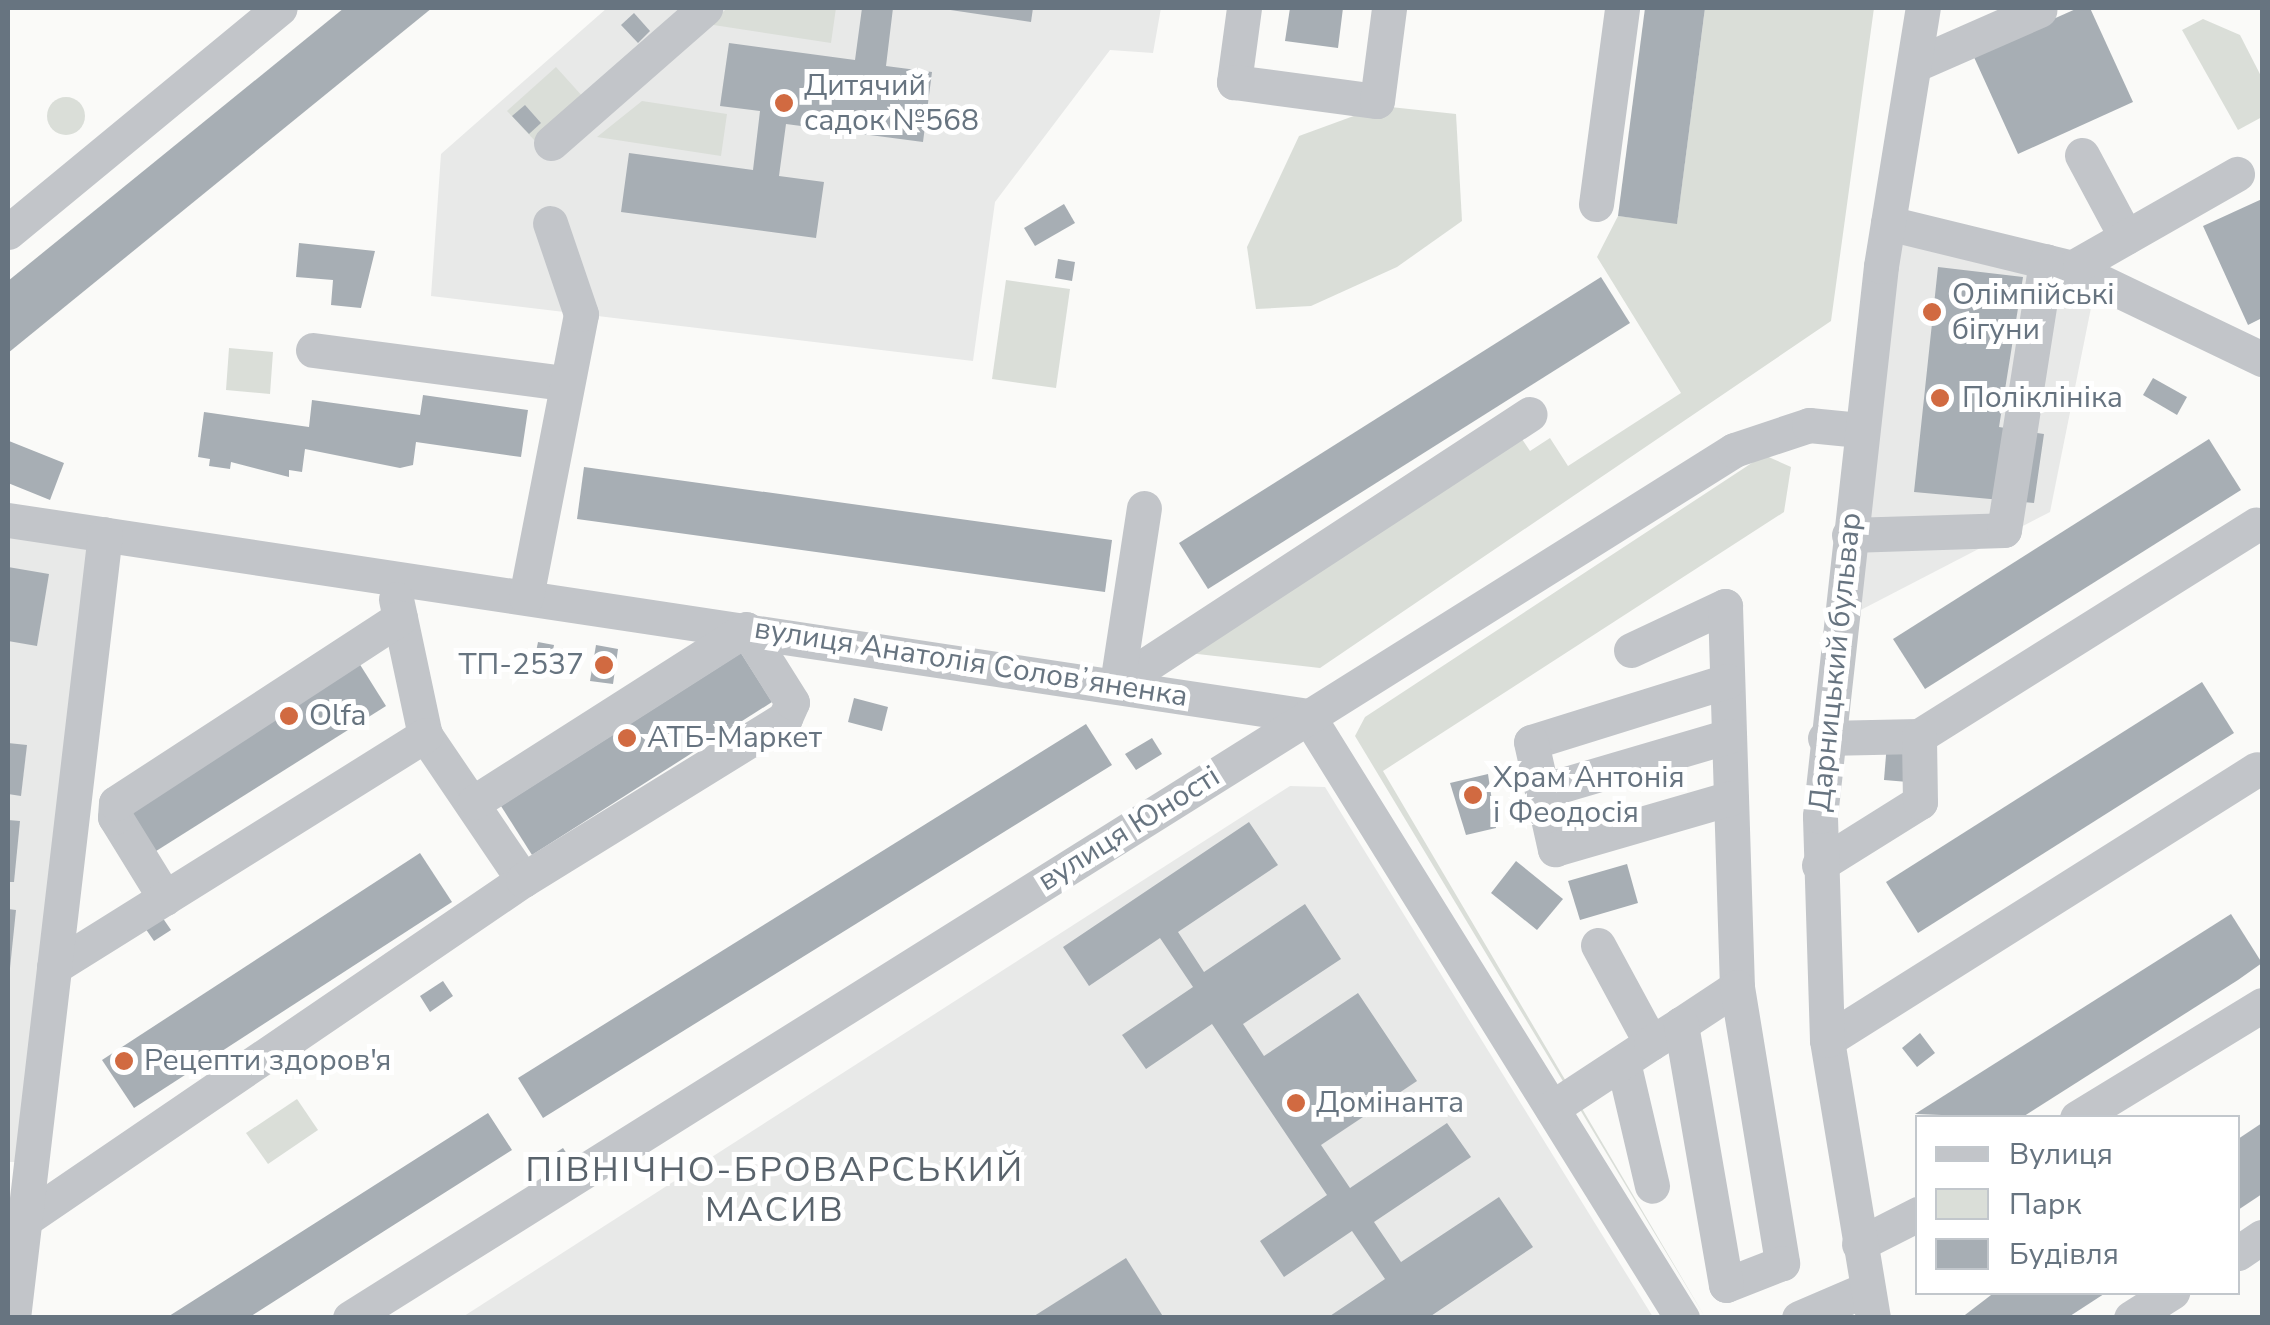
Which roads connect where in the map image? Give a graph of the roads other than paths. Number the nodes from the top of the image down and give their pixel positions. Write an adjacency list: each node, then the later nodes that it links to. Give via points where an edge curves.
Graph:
1 (280, 8): 15 (street)
2 (705, 8): 9 (street)
3 (1244, 8): 4 (street, via 1234,82 1377,101)
4 (1389, 8)
5 (1622, 8): 12 (street)
6 (1924, 8): 8 (street, Дарницький бульвар)
7 (2039, 10): 8 (street)
8 (1914, 66): 13 (street, Дарницький бульвар)
9 (551, 143)
10 (2082, 154): 16 (street)
11 (2237, 174): 16 (street)
12 (1596, 204)
13 (1888, 223): 17 (street); 22 (street, Дарницький бульвар)
14 (550, 224): 20 (street, via 581,314)
15 (8, 232)
16 (2126, 236): 17 (street)
17 (2059, 264): 19 (street); 27 (street, via 2004,530)
18 (312, 350): 20 (street)
19 (2262, 359)
20 (563, 383): 29 (street)
21 (1530, 414): 34 (street)
22 (1860, 430): 27 (street, Дарницький бульвар); 35 (street, via 1809,425 1734,450)
23 (1144, 508): 34 (street)
24 (8, 520): 26 (street, вулиця Анатолія Соловʼяненка)
25 (2256, 525): 38 (street)
26 (105, 534): 28 (street, вулиця Анатолія Соловʼяненка); 48 (street)
27 (1849, 535): 39 (street, Дарницький бульвар)
28 (392, 577): 29 (street, вулиця Анатолія Соловʼяненка); 30 (street)
29 (526, 597): 31 (street, вулиця Анатолія Соловʼяненка)
30 (400, 618): 36 (street); 46 (street, via 116,803 115,818)
31 (746, 629): 34 (street, вулиця Анатолія Соловʼяненка); 43 (street); 45 (street, via 788,694 785,718)
32 (1631, 650): 33 (street, via 1725,606)
33 (1727, 681): 37 (street); 41 (street, via 1531,742)
34 (1116, 684): 35 (street, вулиця Анатолія Соловʼяненка)
35 (1308, 716): 54 (street); 65 (street, вулиця Юності)
36 (425, 735): 43 (street); 46 (street)
37 (1729, 736): 41 (street); 42 (street)
38 (1919, 736): 39 (street); 44 (street, via 1920,802)
39 (1825, 738): 44 (street, Дарницький бульвар)
40 (2256, 769): 52 (street)
41 (1542, 791): 42 (street, via 1556,849)
42 (1731, 798): 49 (street)
43 (474, 802): 45 (street)
44 (1819, 865): 52 (street, Дарницький бульвар)
45 (524, 880): 58 (street)
46 (165, 898): 48 (street)
47 (1598, 945): 53 (street)
48 (54, 967): 58 (street)
49 (1737, 986): 51 (street); 51 (street, via 1782,1263 1726,1286)
50 (2262, 1005): 55 (street)
51 (1681, 1024): 53 (street)
52 (1827, 1040): 60 (street, Дарницький бульвар)
53 (1637, 1052): 54 (street); 56 (street)
54 (1552, 1108): 66 (street)
55 (2082, 1115)
56 (1652, 1186)
57 (1915, 1216): 60 (street)
58 (24, 1220): 64 (street)
59 (2262, 1237): 61 (street)
60 (1859, 1244): 63 (street, Дарницький бульвар)
61 (2240, 1251)
62 (2167, 1295): 68 (street)
63 (1870, 1303): 67 (street)
64 (13, 1318)
65 (350, 1318)
66 (1682, 1318)
67 (1799, 1318)
68 (2132, 1318)

